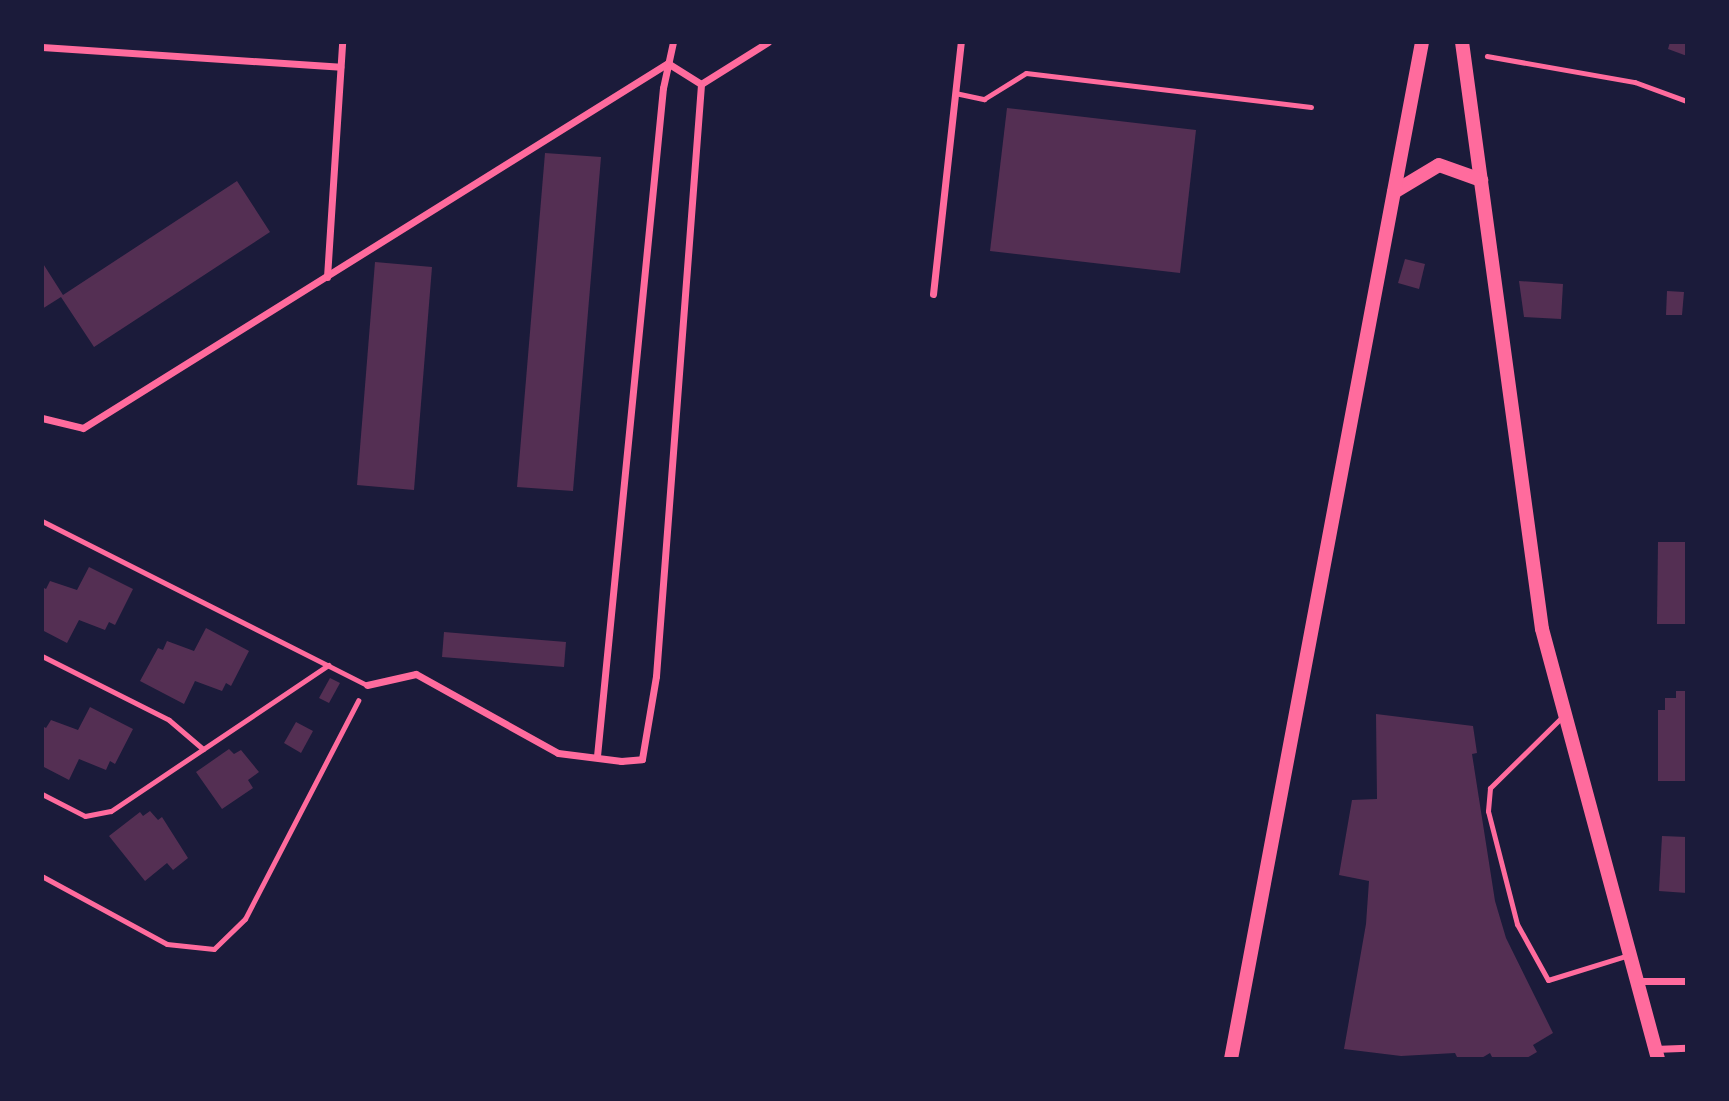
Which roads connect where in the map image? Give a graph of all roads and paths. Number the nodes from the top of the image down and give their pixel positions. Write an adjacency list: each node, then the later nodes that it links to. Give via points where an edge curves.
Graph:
1 (342, 42): 9 (street)
2 (673, 42): 8 (street)
3 (768, 42): 10 (street)
4 (961, 42): 11 (street)
5 (1422, 42): 15 (main road)
6 (42, 47): 9 (street)
7 (1463, 47): 12 (path, via 1635,82); 14 (main road)
8 (667, 63): 10 (street); 16 (street); 25 (street)
9 (340, 67): 16 (street)
10 (701, 84): 25 (street, via 656,676 642,759)
11 (955, 93): 13 (lane, via 985,99 1026,73); 17 (street)
12 (1687, 101)
13 (1311, 107)
14 (1481, 180): 15 (main road, via 1439,165); 23 (main road, via 1542,629)
15 (1394, 192): 33 (main road)
16 (327, 277): 18 (street, via 83,428)
17 (933, 294)
18 (42, 418)
19 (42, 521): 21 (lane)
20 (42, 656): 24 (lane, via 169,720)
21 (328, 665): 22 (lane); 24 (lane)
22 (367, 685): 25 (street, via 416,674 558,753); 27 (path, via 245,919 214,949 167,944)
23 (1565, 714): 28 (main road); 28 (lane, via 1490,788 1488,811 1517,924 1548,980)
24 (203, 749): 26 (lane, via 111,811 85,816)
25 (597, 756)
26 (42, 794)
27 (42, 876)
28 (1629, 955): 29 (main road)
29 (1637, 981): 30 (street); 32 (main road)
30 (1687, 981)
31 (1687, 1048): 32 (street)
32 (1656, 1054)
33 (1231, 1059)

